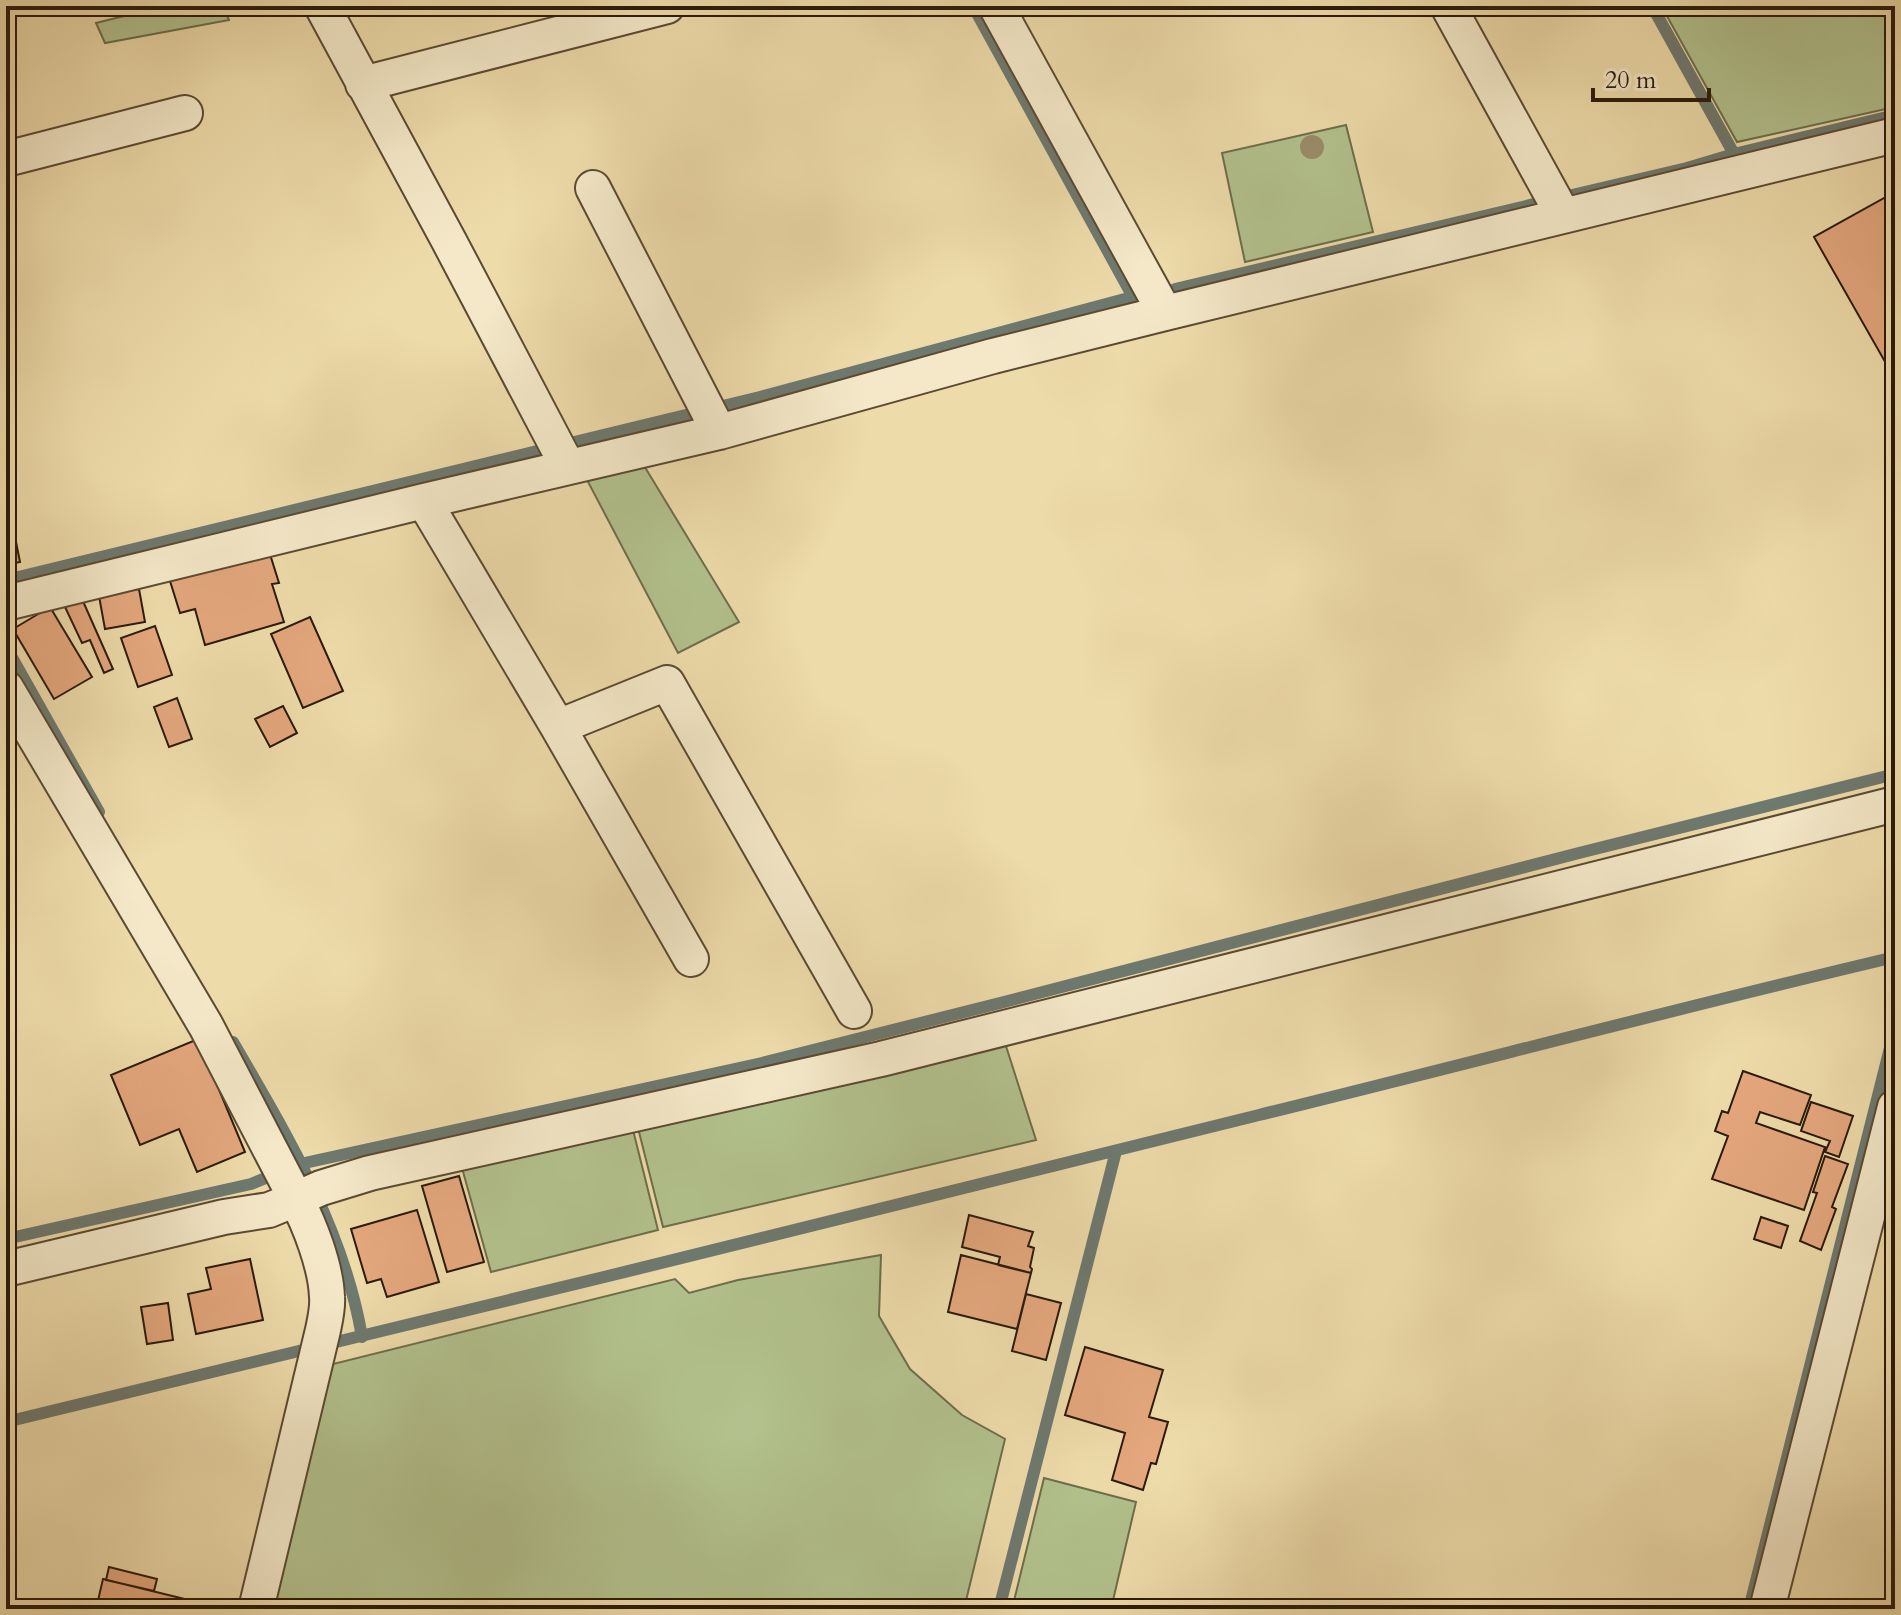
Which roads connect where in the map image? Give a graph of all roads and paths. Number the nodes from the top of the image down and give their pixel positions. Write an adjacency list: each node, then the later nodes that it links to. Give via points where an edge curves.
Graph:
1 (322, 6): 5 (street)
2 (667, 6): 5 (street)
3 (996, 6): 11 (street)
4 (1448, 6): 10 (street)
5 (363, 84): 13 (street)
6 (185, 113): 8 (street)
7 (1895, 135): 10 (street)
8 (6, 159)
9 (593, 188): 12 (street)
10 (1558, 204): 11 (street)
11 (1165, 313): 12 (street)
12 (712, 419): 13 (street)
13 (561, 453): 14 (street)
14 (424, 501): 15 (street); 17 (street)
15 (6, 603)
16 (6, 688): 22 (street, via 206,1026 273,1155)
17 (558, 727): 19 (street); 20 (street, via 667,683)
18 (1895, 804): 22 (street, via 881,1059)
19 (691, 959)
20 (854, 1011)
21 (1895, 1107): 25 (street)
22 (303, 1191): 23 (street, via 269,1210); 24 (street, via 327,1298)
23 (6, 1269)
24 (256, 1609)
25 (1767, 1609)

